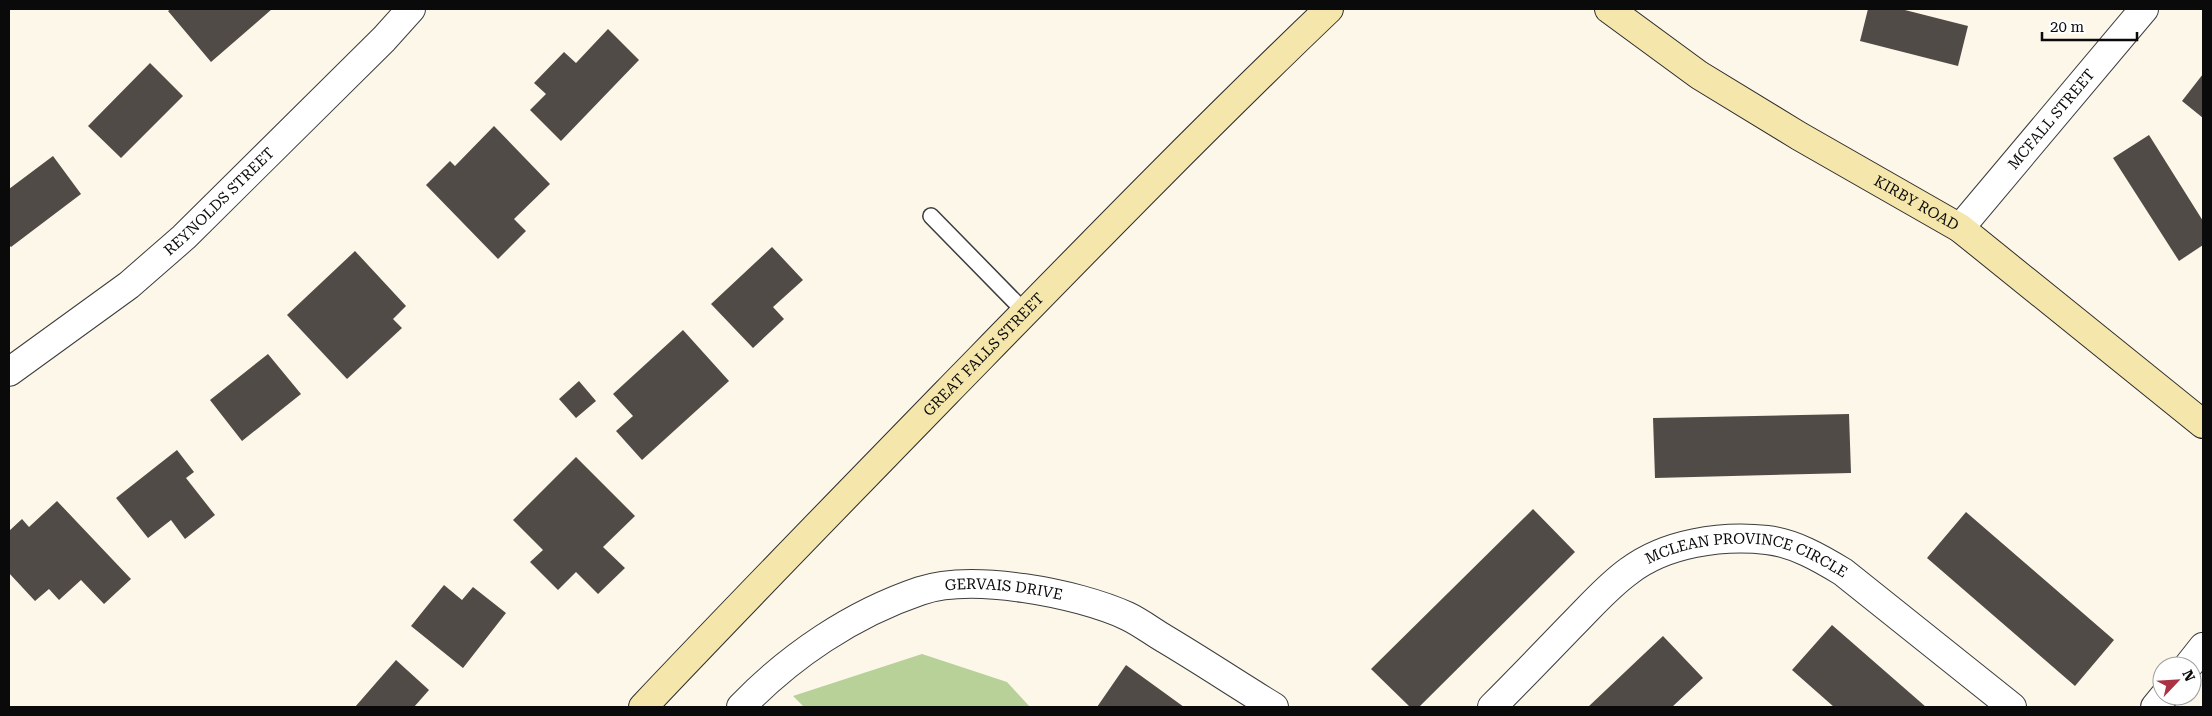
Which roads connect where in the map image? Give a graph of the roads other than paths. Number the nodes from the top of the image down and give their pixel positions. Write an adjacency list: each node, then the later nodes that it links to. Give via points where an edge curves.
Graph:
1 (411, 9): 8 (street, REYNOLDS STREET, via 184,237 129,285)
2 (1330, 9): 7 (main road, GREAT FALLS STREET, via 1228,106)
3 (1609, 9): 6 (main road, KIRBY ROAD, via 1699,75)
4 (2144, 9): 6 (street, MCFALL STREET)
5 (931, 216): 7 (lane)
6 (1960, 228): 9 (main road, KIRBY ROAD)
7 (1025, 312): 10 (main road, GREAT FALLS STREET)
8 (9, 372)
9 (2203, 424)
10 (643, 707)
11 (741, 707): 12 (street, GERVAIS DRIVE, via 794,658 834,632 921,590 962,584 1024,588 1077,599 1127,616)
12 (1274, 707)
13 (1492, 707): 14 (street, MCLEAN PROVINCE CIRCLE, via 1629,570 1663,552 1700,542 1735,539 1768,540 1816,555 1843,572)
14 (2012, 707)

